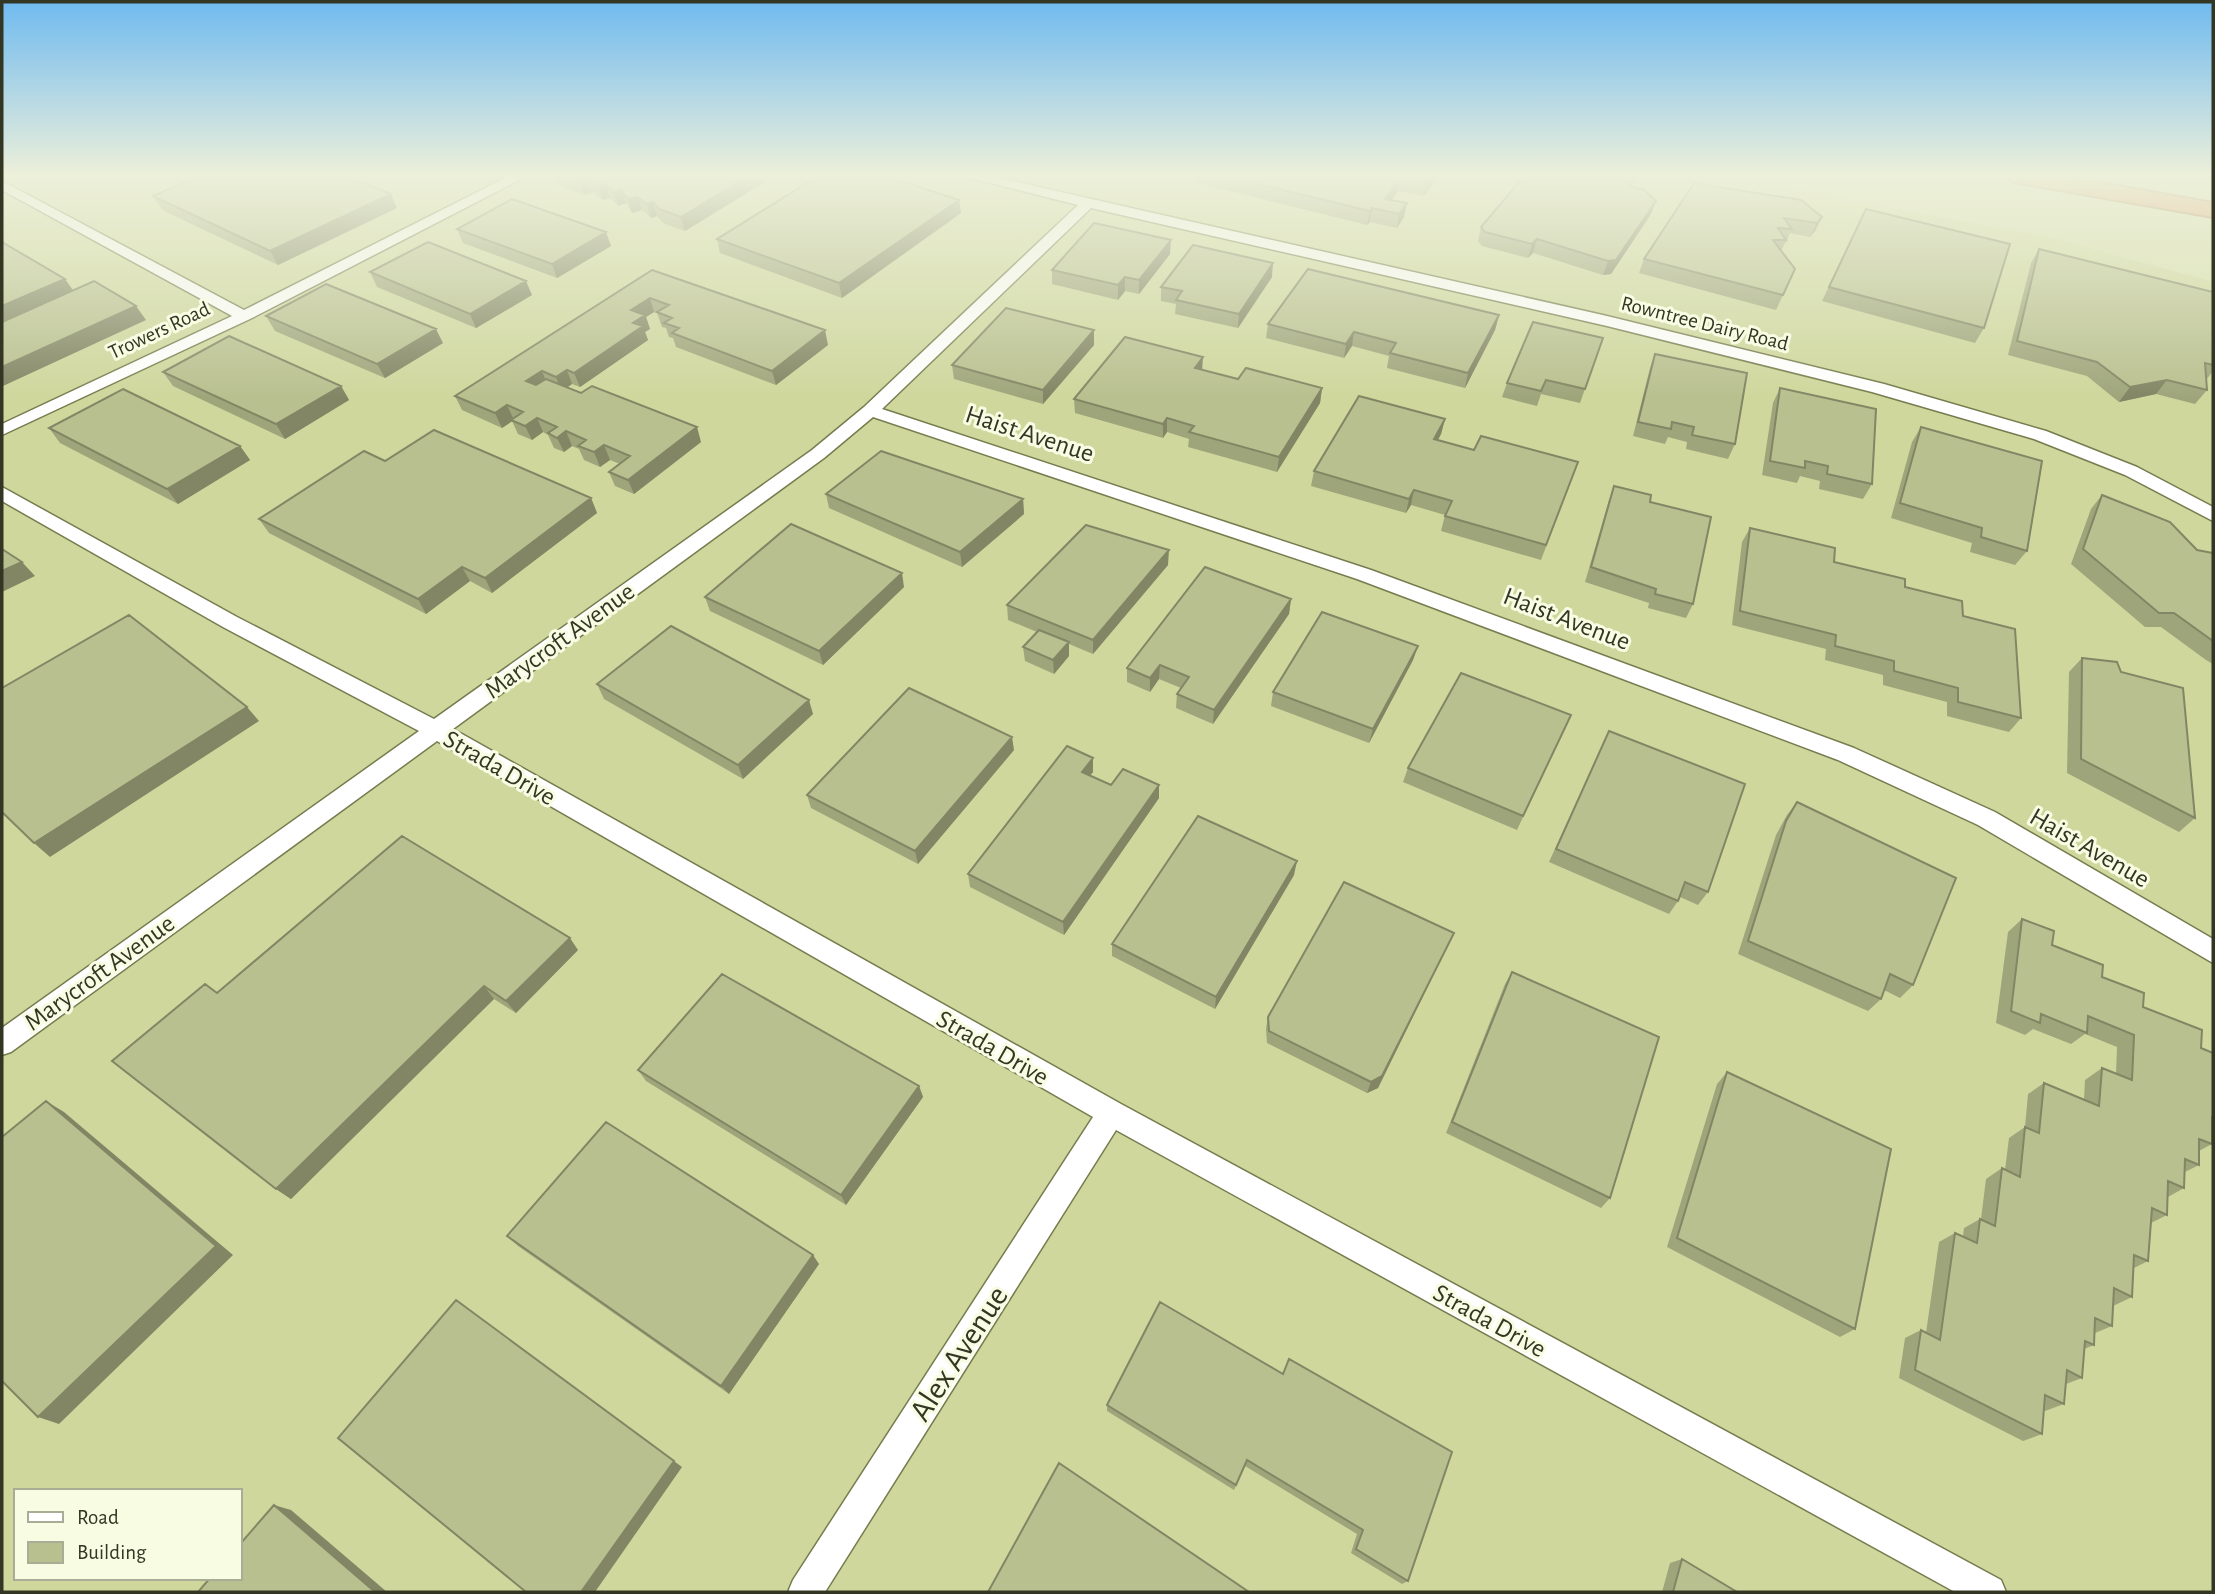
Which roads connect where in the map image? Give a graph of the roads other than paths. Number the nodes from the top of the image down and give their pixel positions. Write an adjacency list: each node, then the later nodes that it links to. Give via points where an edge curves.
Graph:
1 (121, 249): 5 (street)
2 (375, 249): 5 (street, Trowers Road)
3 (1039, 249): 6 (street, Marycroft Avenue)
4 (1292, 249): 9 (street, Rowntree Dairy Road, via 1878,388 2040,435 2132,471)
5 (244, 316): 7 (street, Trowers Road)
6 (870, 411): 10 (street, Marycroft Avenue, via 818,454); 11 (street, Haist Avenue, via 1185,512 1531,634 1831,748 1910,781 2001,829)
7 (2, 430)
8 (2, 493): 10 (street, Strada Drive, via 230,622)
9 (2213, 515)
10 (433, 729): 12 (street, Marycroft Avenue); 13 (street, Strada Drive)
11 (2213, 952)
12 (2, 1043)
13 (1111, 1114): 14 (street, Alex Avenue); 15 (street, Strada Drive)
14 (805, 1592)
15 (1989, 1592)

